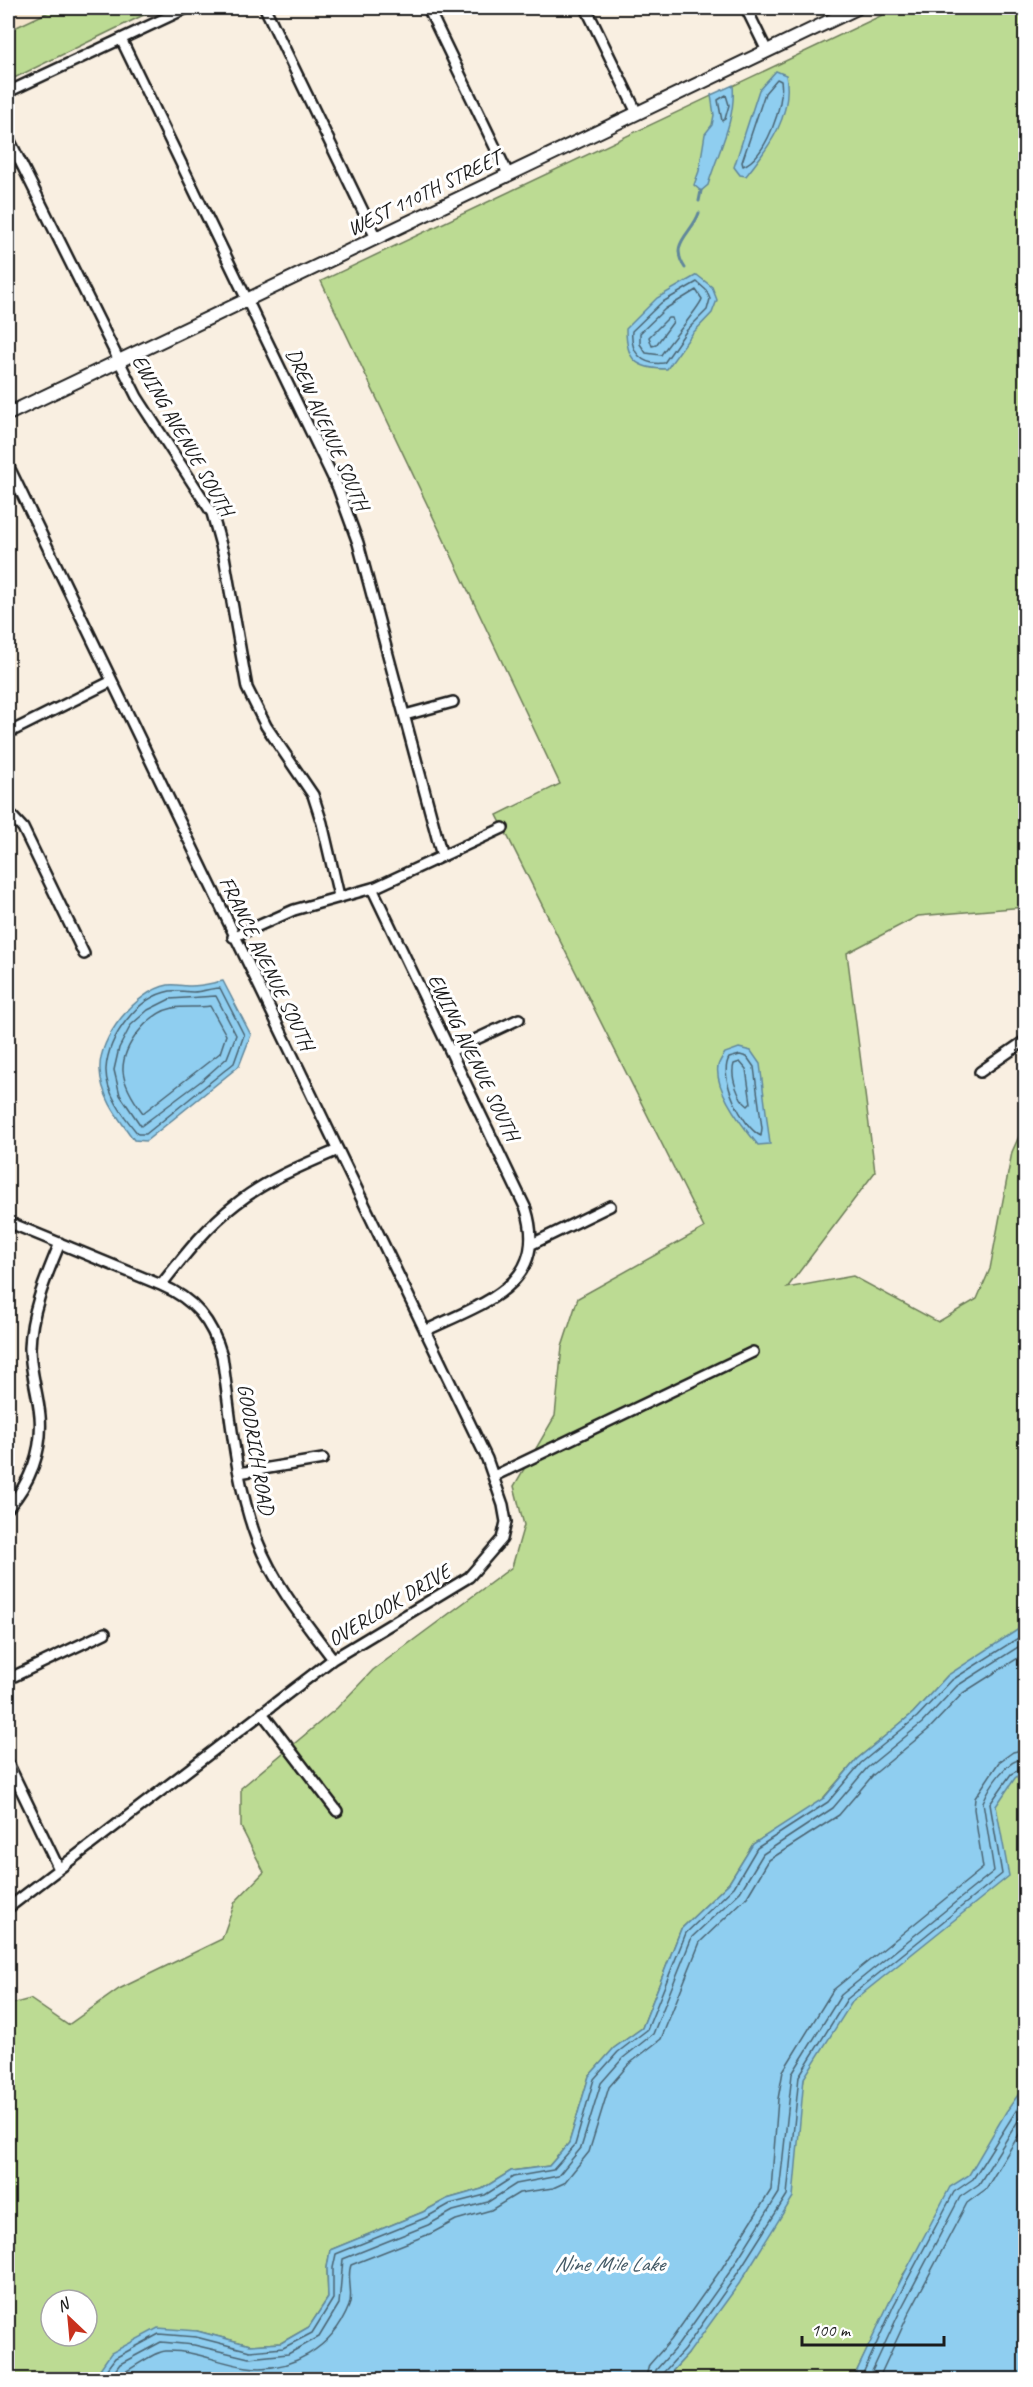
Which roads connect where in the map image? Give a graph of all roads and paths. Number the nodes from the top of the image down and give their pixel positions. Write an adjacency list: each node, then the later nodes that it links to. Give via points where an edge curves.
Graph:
1 (187, 8): 7 (street)
2 (265, 8): 13 (street)
3 (428, 8): 12 (street)
4 (586, 8): 10 (street)
5 (746, 8): 8 (street)
6 (857, 8): 8 (street, WEST 110TH STREET)
7 (121, 39): 9 (street); 14 (street, DREW AVENUE SOUTH)
8 (766, 51): 10 (street, WEST 110TH STREET)
9 (8, 92)
10 (637, 113): 12 (street, WEST 110TH STREET)
11 (8, 137): 15 (street, EWING AVENUE SOUTH)
12 (508, 174): 13 (street, WEST 110TH STREET)
13 (376, 238): 14 (street, WEST 110TH STREET)
14 (248, 299): 15 (street, WEST 110TH STREET); 20 (street, DREW AVENUE SOUTH, via 338,488 358,543)
15 (118, 360): 16 (street, WEST 110TH STREET); 26 (street, EWING AVENUE SOUTH, via 137,397 212,513 224,556 247,688 266,726 313,795)
16 (8, 414)
17 (8, 465): 18 (street, FRANCE AVENUE SOUTH)
18 (112, 681): 21 (street); 27 (street, FRANCE AVENUE SOUTH)
19 (453, 702): 20 (street)
20 (405, 715): 24 (street, DREW AVENUE SOUTH)
21 (8, 733)
22 (8, 812): 28 (street, via 23,828)
23 (503, 828): 24 (street)
24 (442, 856): 25 (street)
25 (372, 888): 26 (street); 31 (street, EWING AVENUE SOUTH)
26 (339, 896): 27 (street, via 294,910)
27 (233, 937): 33 (street, FRANCE AVENUE SOUTH)
28 (84, 954)
29 (519, 1019): 31 (street)
30 (1026, 1040): 32 (street)
31 (451, 1051): 37 (street, EWING AVENUE SOUTH, via 526,1209)
32 (980, 1072)
33 (338, 1150): 38 (street, via 280,1177 237,1203 192,1245); 39 (street, FRANCE AVENUE SOUTH)
34 (610, 1206): 37 (street)
35 (8, 1222): 36 (street, GOODRICH ROAD)
36 (60, 1243): 38 (street, GOODRICH ROAD); 44 (street, via 38,1300 32,1332 32,1372 40,1438 29,1479)
37 (532, 1244): 39 (street, via 524,1267 509,1288)
38 (161, 1285): 42 (street, GOODRICH ROAD, via 179,1292 195,1305 216,1337)
39 (425, 1331): 43 (street, FRANCE AVENUE SOUTH)
40 (753, 1352): 43 (street)
41 (323, 1459): 42 (street)
42 (239, 1473): 46 (street, GOODRICH ROAD, via 248,1514 270,1568)
43 (494, 1476): 46 (street, OVERLOOK DRIVE, via 506,1522 502,1539 489,1556 448,1592)
44 (8, 1508)
45 (105, 1633): 47 (street)
46 (333, 1659): 48 (street, OVERLOOK DRIVE)
47 (8, 1679)
48 (262, 1713): 50 (street); 51 (street, OVERLOOK DRIVE)
49 (8, 1763): 51 (street)
50 (337, 1811)
51 (59, 1869): 52 (street, OVERLOOK DRIVE)
52 (8, 1908)

